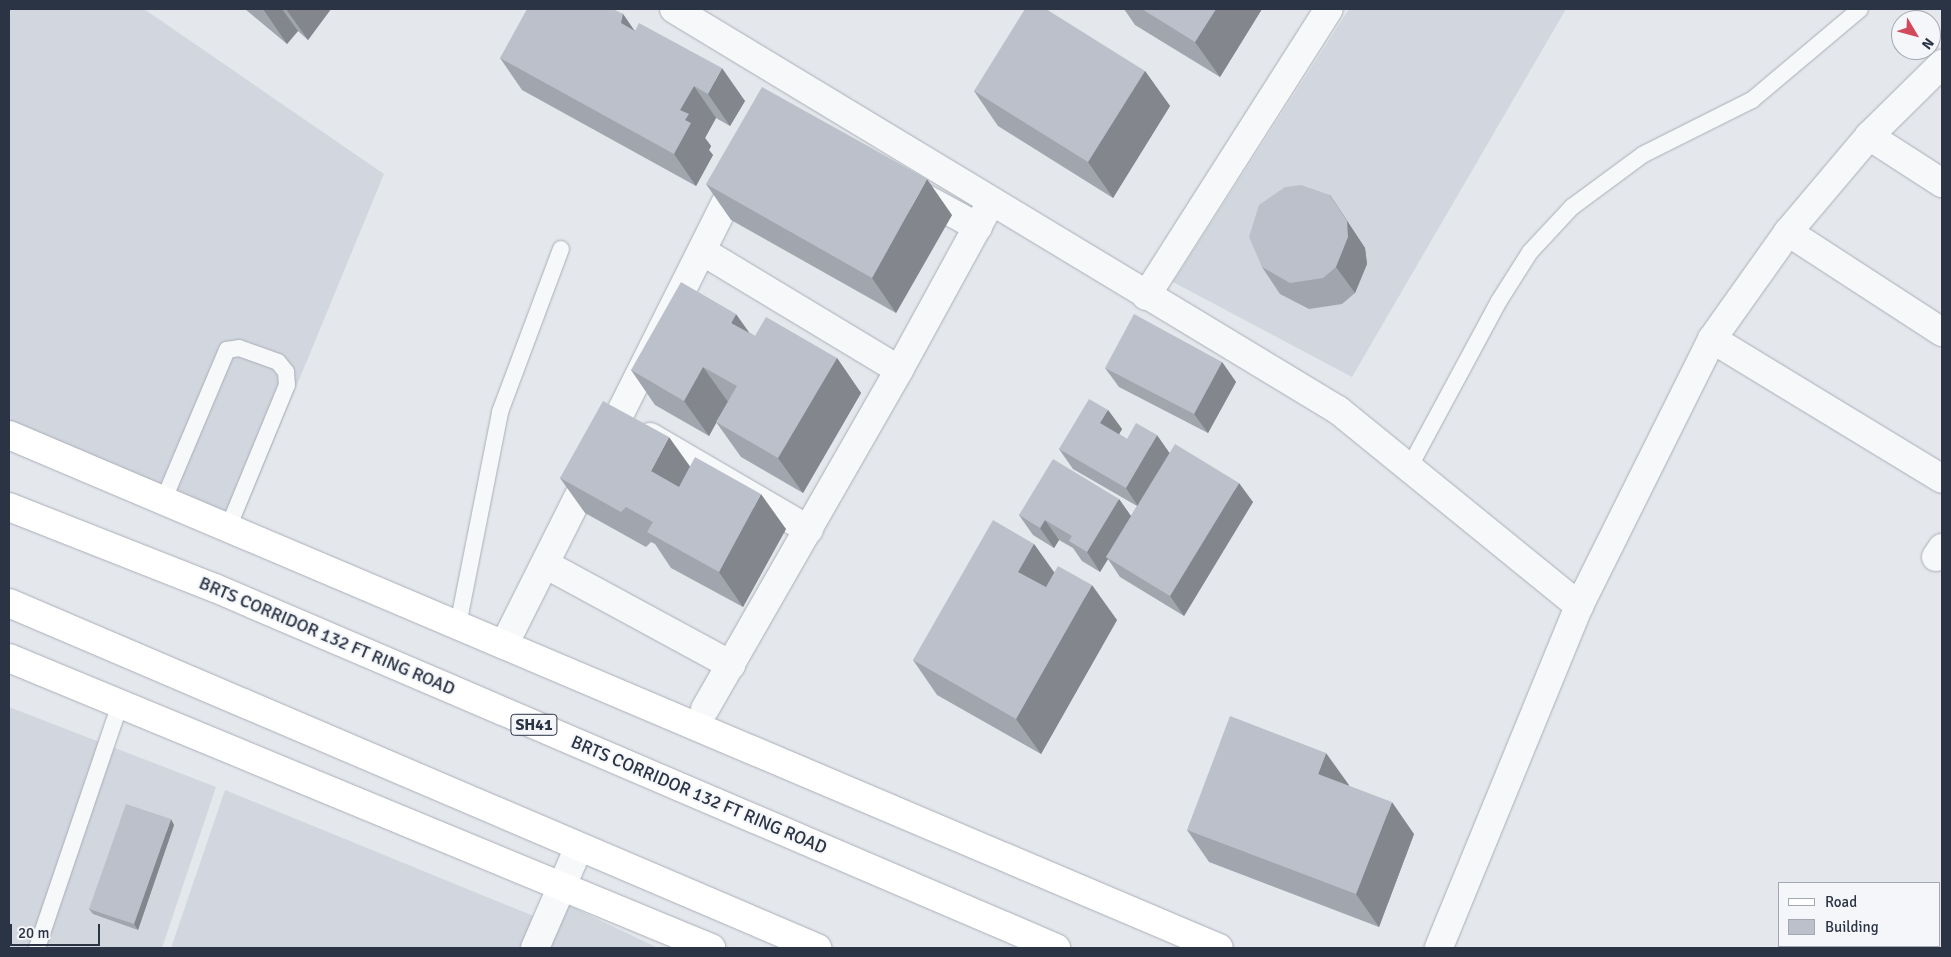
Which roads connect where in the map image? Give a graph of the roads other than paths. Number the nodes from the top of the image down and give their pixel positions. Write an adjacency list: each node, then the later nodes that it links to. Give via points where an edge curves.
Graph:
1 (674, 9): 9 (street, via 783,89)
2 (1329, 9): 14 (street)
3 (1860, 9): 20 (lane, via 1752,100 1644,154 1572,207 1520,268)
4 (1942, 64): 5 (street)
5 (1869, 136): 7 (street); 11 (street)
6 (752, 150): 13 (street)
7 (1942, 183)
8 (901, 184): 10 (street)
9 (991, 202): 10 (street); 14 (street)
10 (978, 227): 17 (street)
11 (1788, 232): 15 (street); 16 (street)
12 (561, 249): 29 (lane, via 500,412)
13 (702, 251): 17 (street); 18 (street)
14 (1146, 296): 20 (street, via 1338,410)
15 (1942, 332)
16 (1712, 339): 21 (street); 28 (street)
17 (899, 370): 25 (street)
18 (618, 418): 25 (street); 26 (street)
19 (9, 435): 22 (street)
20 (1409, 468): 28 (street)
21 (1942, 479)
22 (164, 499): 24 (street); 24 (lane, via 227,350 239,348 278,362 286,372 287,385)
23 (9, 507): 41 (street, BRTS CORRIDOR 132 FT RING ROAD / SH41, via 215,588)
24 (229, 526): 29 (street)
25 (808, 530): 32 (street)
26 (545, 564): 30 (street); 32 (street)
27 (9, 604): 35 (street)
28 (1580, 606): 43 (street)
29 (458, 625): 30 (street)
30 (504, 645): 42 (street)
31 (9, 658): 33 (street)
32 (731, 665): 34 (street)
33 (120, 704): 36 (street); 37 (lane)
34 (705, 709)
35 (578, 849): 36 (street); 40 (street)
36 (560, 889): 38 (street); 39 (street)
37 (37, 948)
38 (535, 948)
39 (711, 948)
40 (817, 948)
41 (1056, 948)
42 (1219, 948)
43 (1439, 948)

